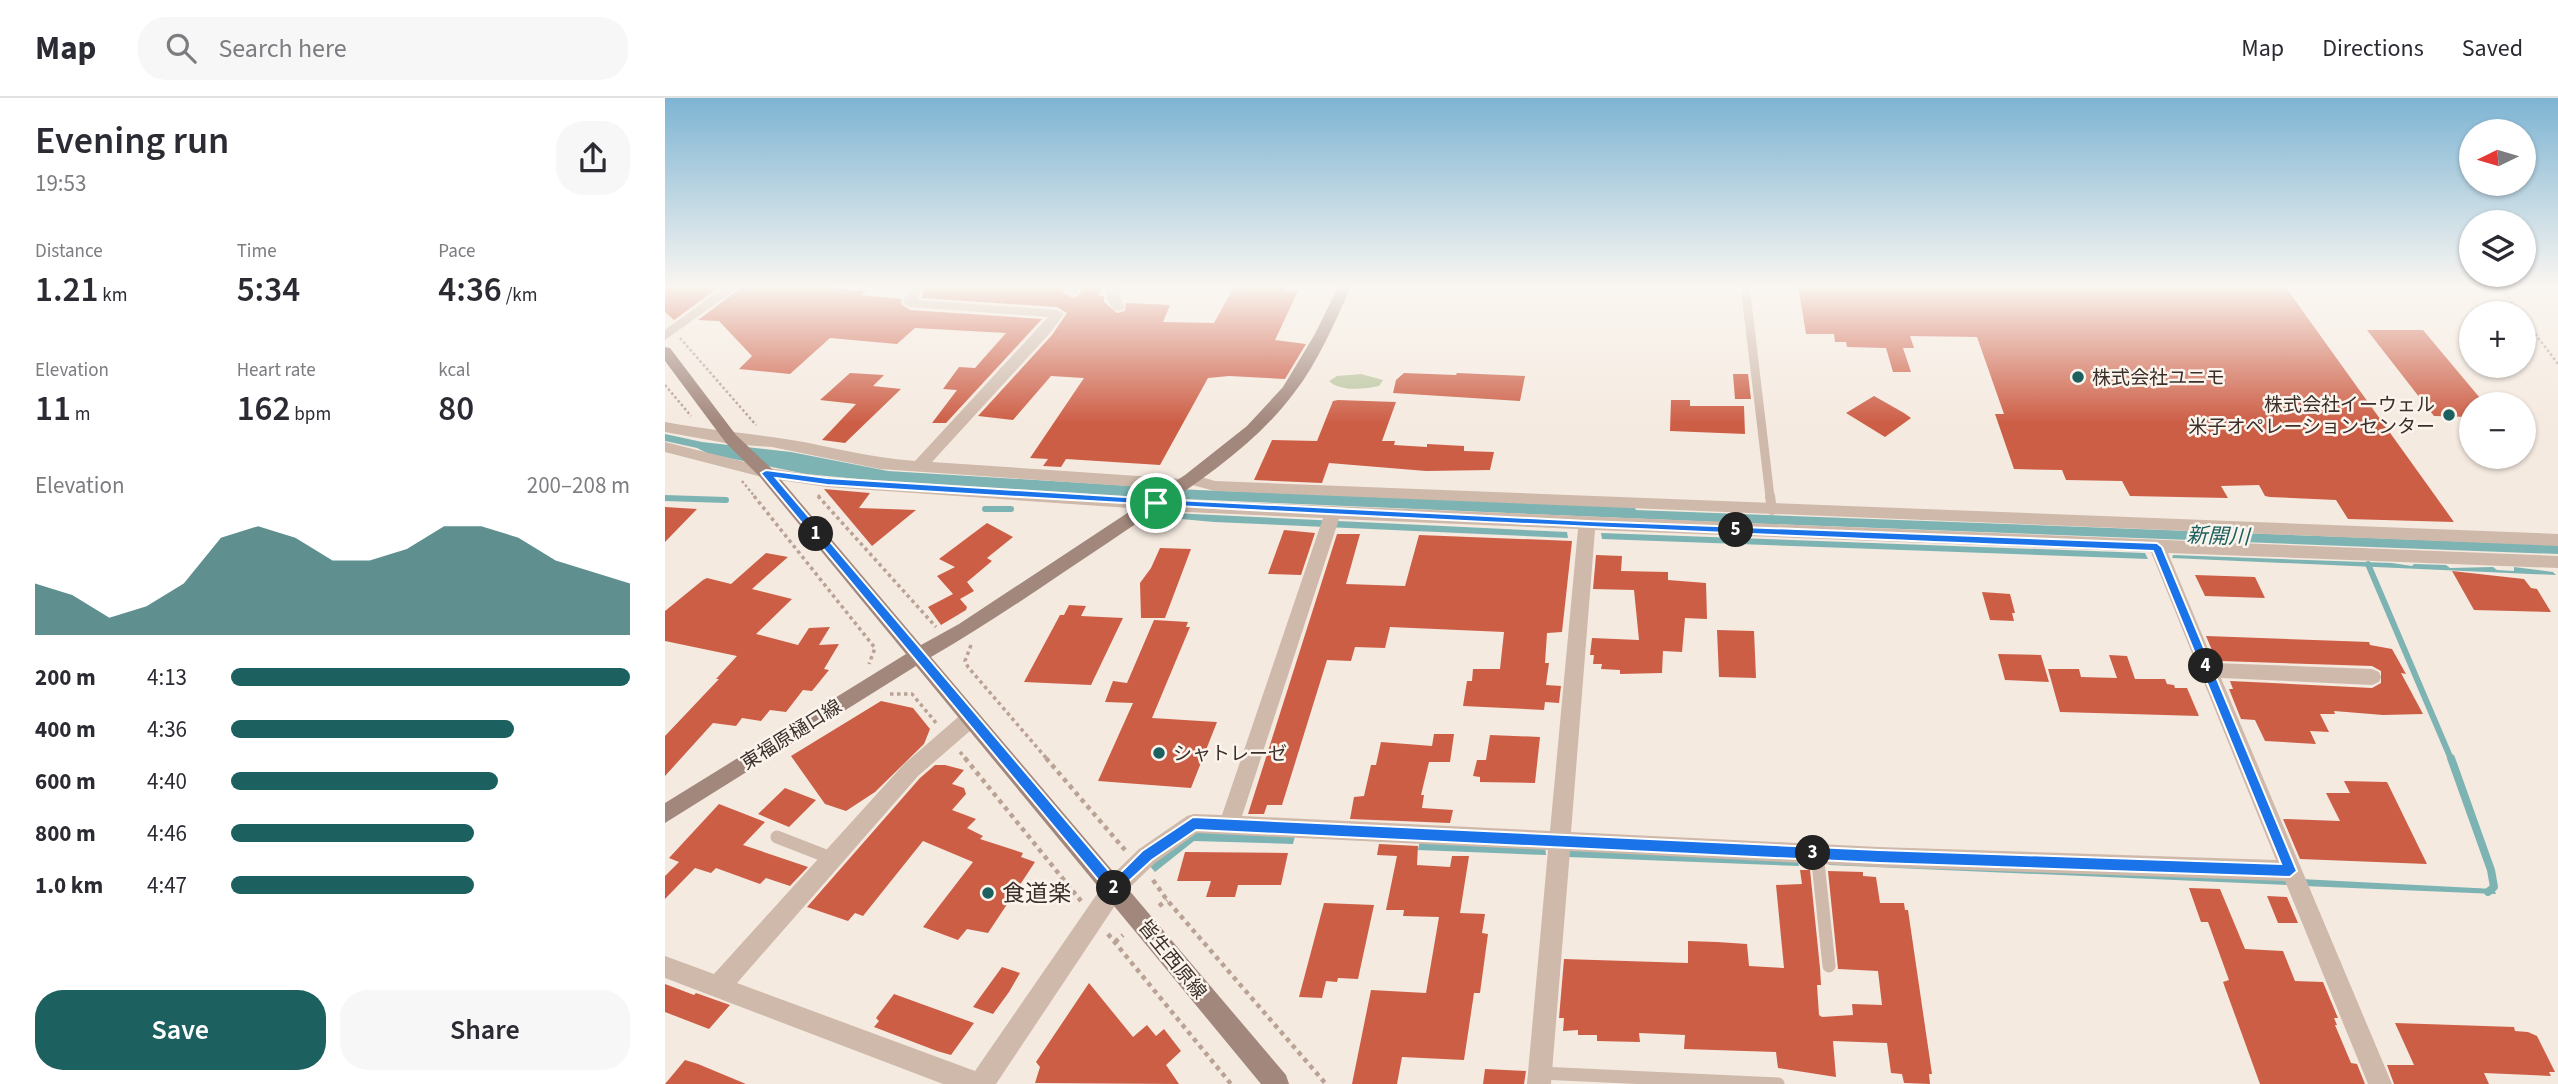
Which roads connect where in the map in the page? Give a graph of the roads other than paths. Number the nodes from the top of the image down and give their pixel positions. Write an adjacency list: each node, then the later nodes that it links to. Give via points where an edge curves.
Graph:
1 (1044, 331): 8 (street)
2 (1323, 331): 10 (main road, 東福原樋口線, via 1289,390 1252,429)
3 (1751, 331): 12 (lane)
4 (665, 351): 6 (main road, 皆生西原線)
5 (665, 428): 6 (street)
6 (734, 441): 8 (street, via 772,442); 9 (main road, 皆生西原線)
7 (665, 447): 9 (street)
8 (918, 468): 10 (street)
9 (762, 470): 11 (street, via 827,482); 18 (main road, 皆生西原線)
10 (1185, 484): 11 (main road, 東福原樋口線); 12 (street)
11 (1156, 503): 13 (street); 18 (main road, 東福原樋口線)
12 (1772, 510): 15 (street)
13 (1330, 521): 14 (street); 23 (street)
14 (1587, 524): 16 (street); 25 (street)
15 (2558, 540)
16 (2157, 547): 17 (street); 19 (street)
17 (2558, 562)
18 (917, 657): 21 (main road, 皆生西原線); 22 (main road, 東福原樋口線)
19 (2208, 670): 20 (street); 28 (street)
20 (2372, 677)
21 (971, 718): 27 (street, via 911,770); 29 (main road, 皆生西原線)
22 (665, 814)
23 (1229, 825): 25 (street); 29 (street, via 1193,823 1147,856)
24 (777, 837): 27 (lane)
25 (1560, 840): 26 (street); 33 (street)
26 (1817, 853): 28 (street); 30 (lane)
27 (831, 858): 32 (street)
28 (2290, 871): 37 (street)
29 (1114, 888): 34 (street); 35 (main road, 皆生西原線)
30 (1829, 966)
31 (665, 967): 32 (street)
32 (718, 987): 34 (street)
33 (1539, 1079): 36 (lane)
34 (979, 1084)
35 (1277, 1084)
36 (1778, 1084)
37 (2380, 1084)

